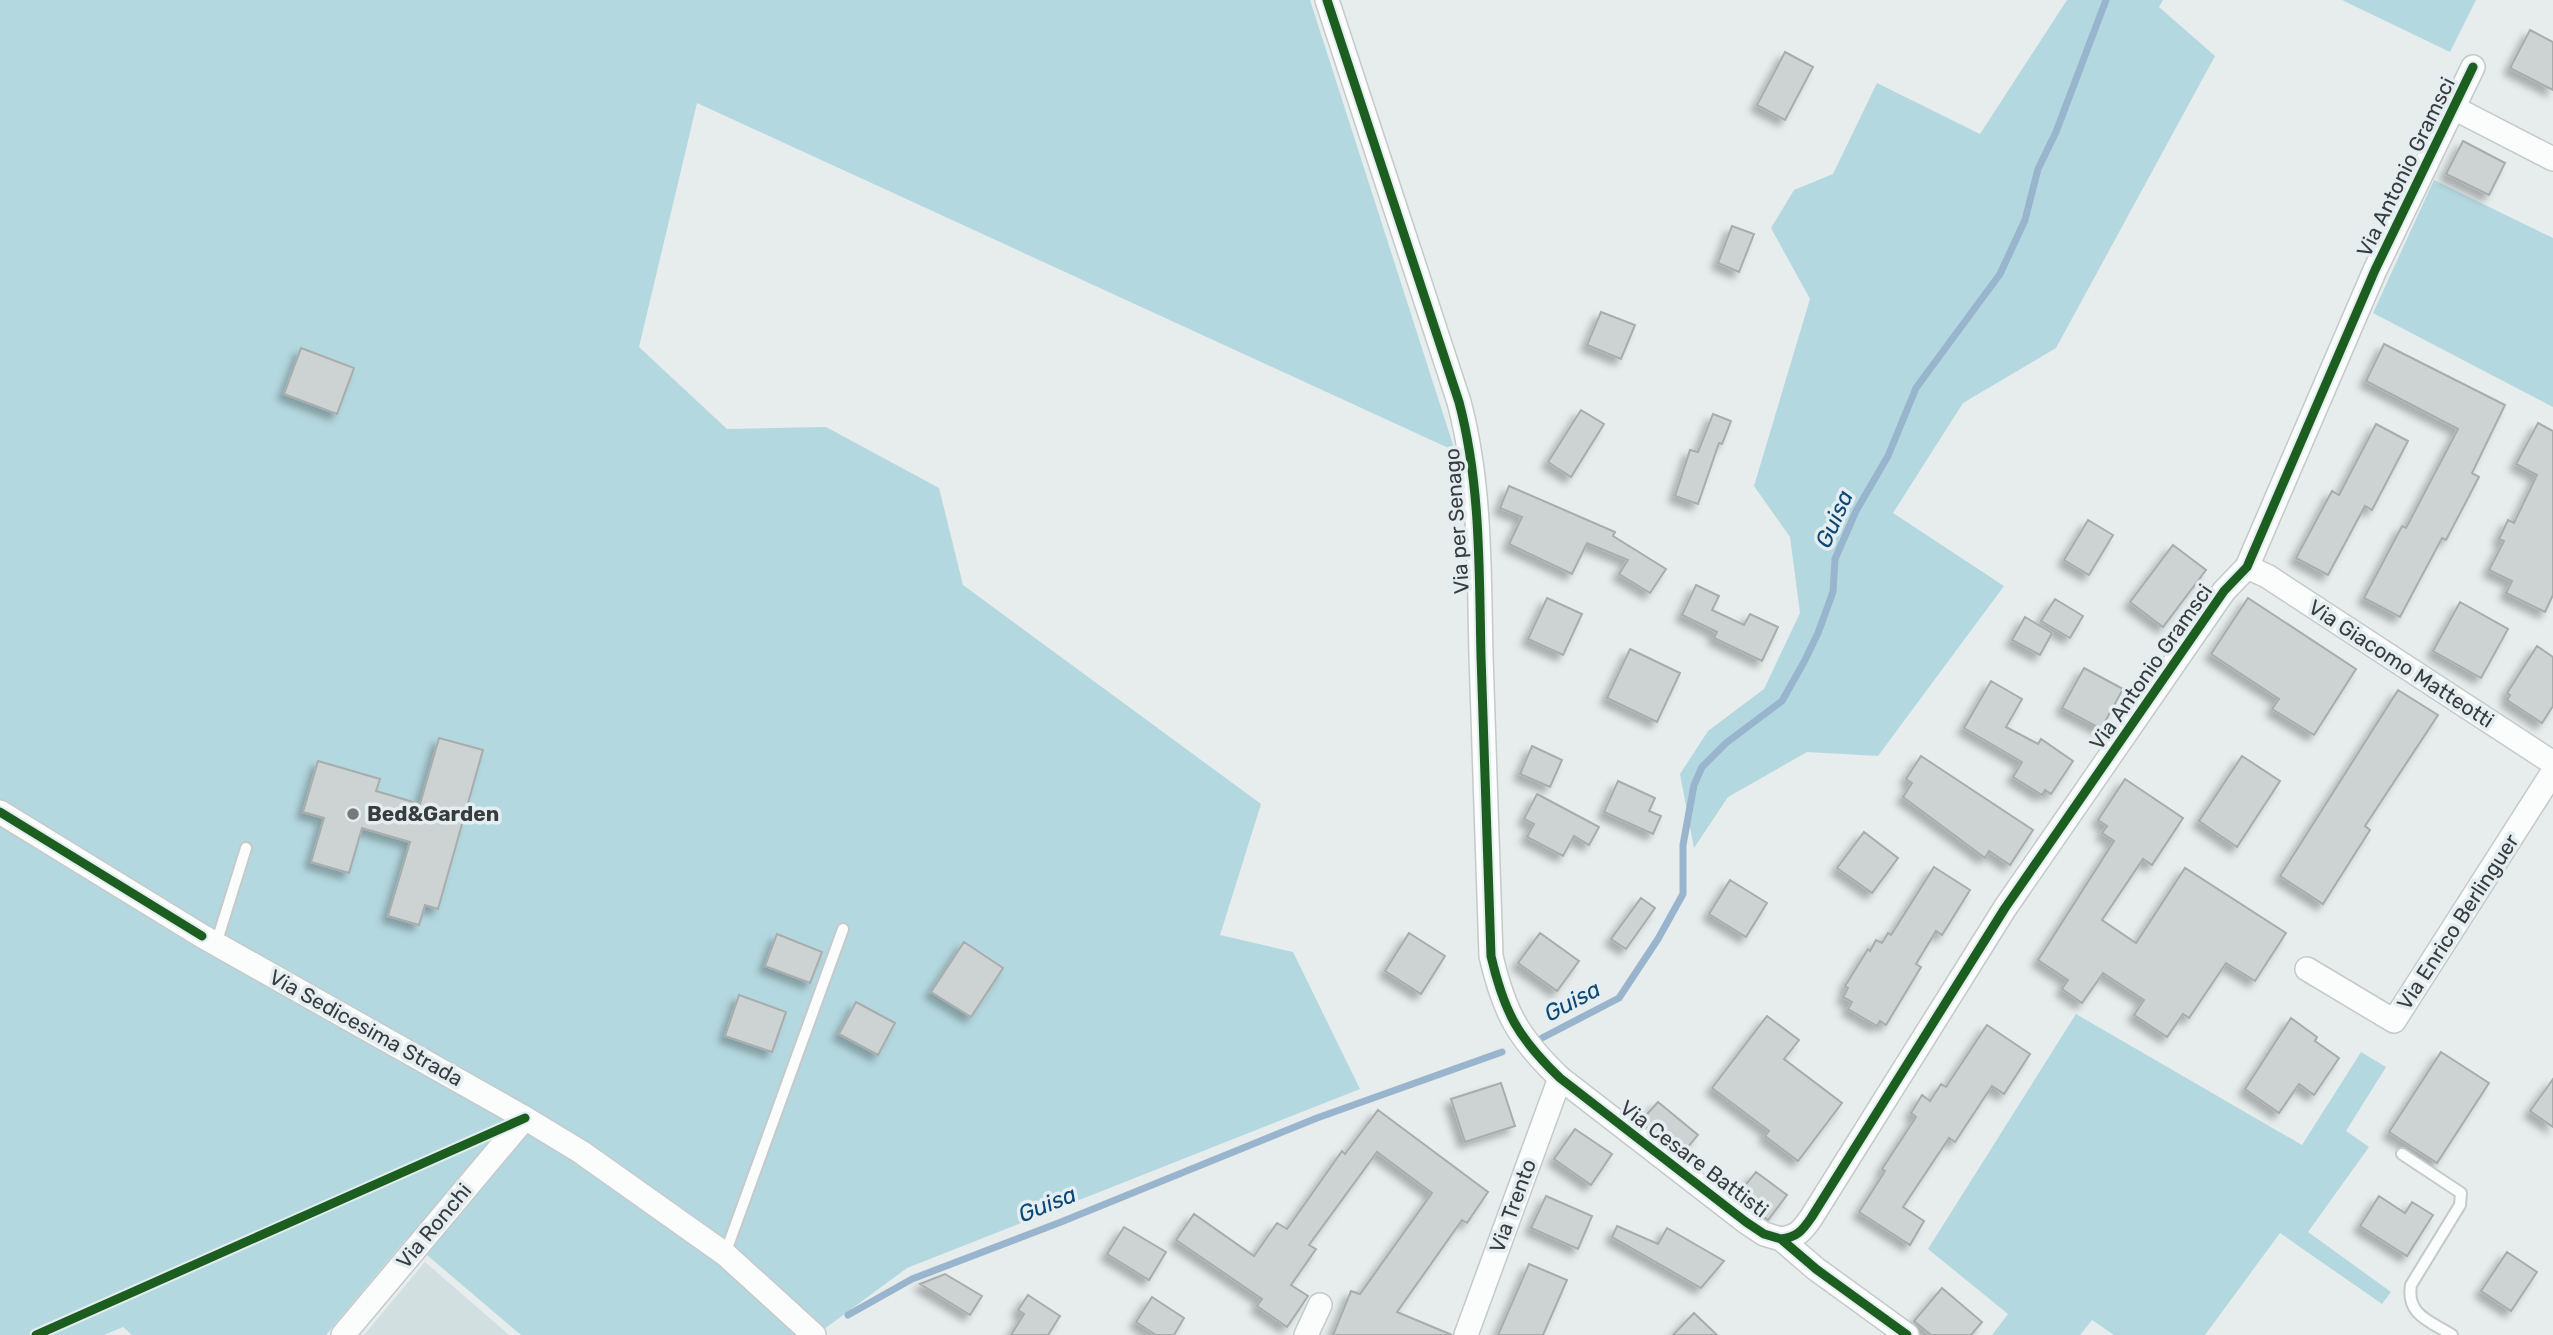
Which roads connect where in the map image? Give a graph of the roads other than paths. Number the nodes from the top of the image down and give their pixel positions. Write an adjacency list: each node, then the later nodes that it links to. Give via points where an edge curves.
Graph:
1 (1327, 0): 13 (street, Via per Senago, via 1470,442 1478,549 1491,956 1499,991)
2 (2473, 68): 3 (street, Via Antonio Gramsci)
3 (2454, 108): 4 (street); 5 (street, Via Antonio Gramsci, via 2375,270)
4 (2553, 159)
5 (2247, 567): 6 (street, Via Giacomo Matteotti); 17 (street, Via Antonio Gramsci, via 2224,591 2005,908 1802,1231)
6 (2553, 763)
7 (2553, 772): 12 (street, Via Enrico Berlinguer, via 2394,1021)
8 (0, 813): 11 (street, Via Sedicesima Strada)
9 (246, 848): 11 (lane)
10 (843, 929): 18 (lane)
11 (216, 944): 15 (street, Via Sedicesima Strada)
12 (2307, 969)
13 (1533, 1052): 14 (street, Via Cesare Battisti)
14 (1560, 1078): 17 (street, Via Cesare Battisti, via 1755,1228); 23 (street, Via Trento)
15 (526, 1118): 18 (street, Via Sedicesima Strada); 20 (street, Via Ronchi)
16 (2402, 1154): 25 (lane, via 2460,1193 2460,1205 2411,1285 2409,1299 2414,1311)
17 (1781, 1239): 24 (street, Via Cesare Battisti)
18 (725, 1254): 21 (street, Via Sedicesima Strada)
19 (1320, 1305): 22 (street)
20 (343, 1335)
21 (814, 1335)
22 (1306, 1335)
23 (1466, 1335)
24 (1907, 1335)
25 (2452, 1335)

